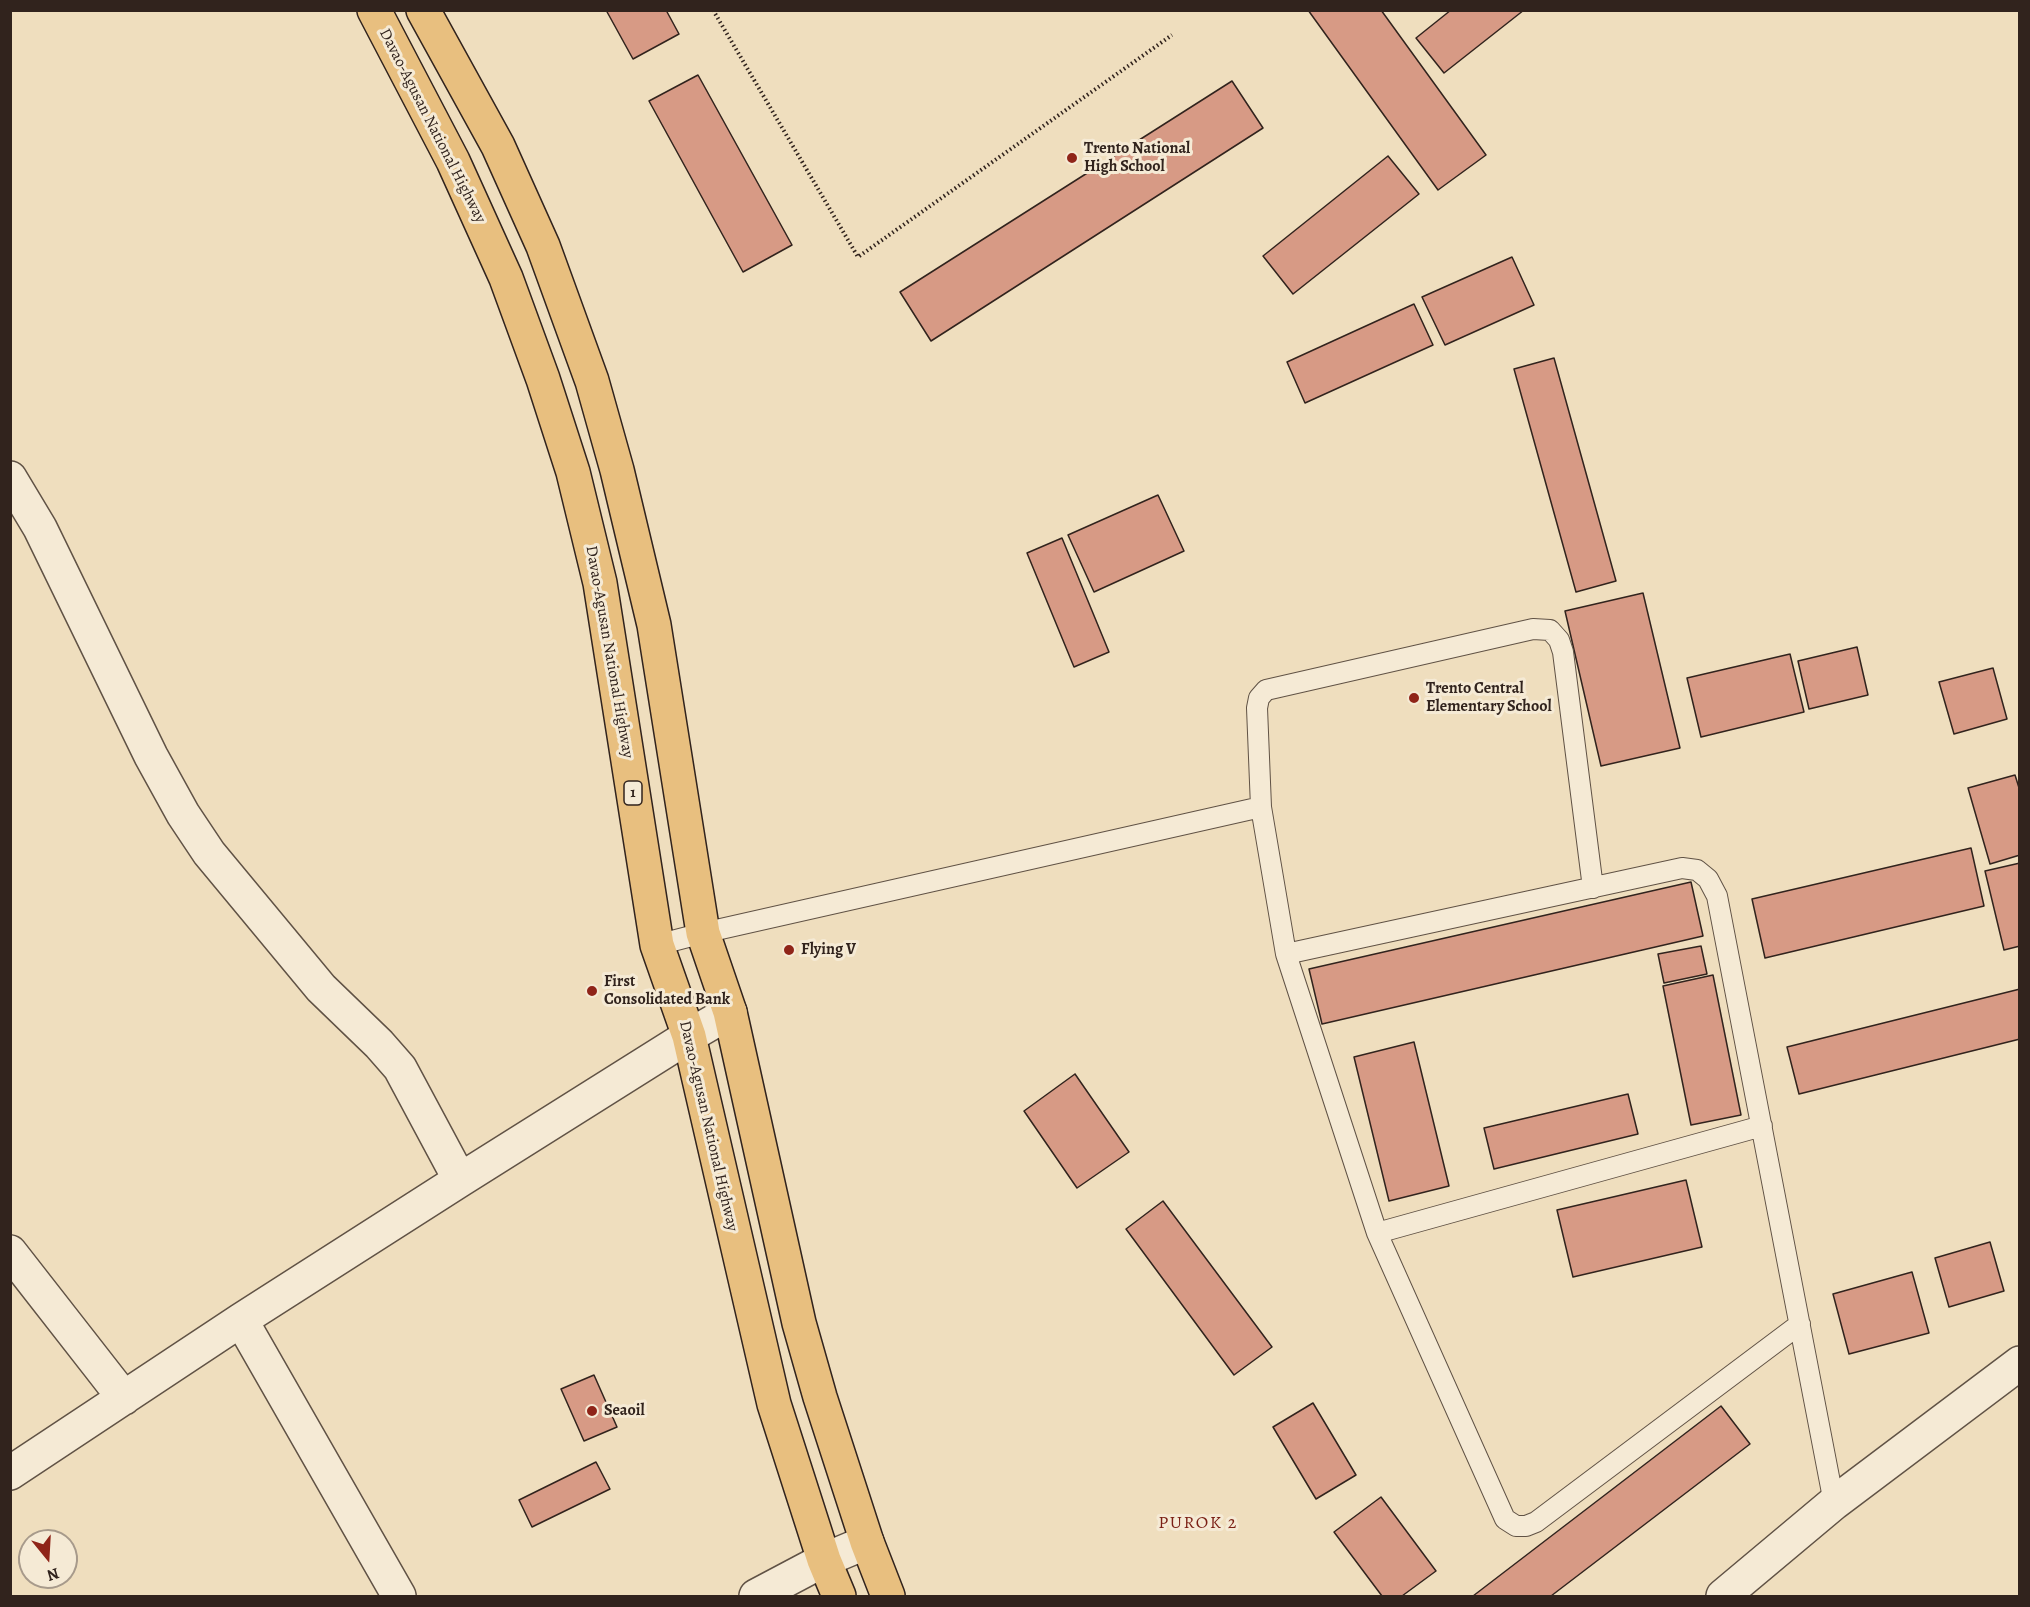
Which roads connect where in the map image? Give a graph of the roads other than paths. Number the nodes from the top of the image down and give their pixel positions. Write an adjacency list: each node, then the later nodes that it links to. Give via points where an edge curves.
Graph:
1 (374, 10): 7 (highway, Davao-Agusan National Highway / 1, via 453,161 506,278 573,472 600,583)
2 (423, 10): 6 (highway, via 498,146 543,246 592,381 654,625)
3 (10, 478): 12 (street, via 40,528 183,814 209,853 321,988 400,1068)
4 (1261, 807): 5 (lane, via 1257,708 1266,690 1533,629 1550,630 1563,652); 6 (lane); 8 (lane)
5 (1593, 888): 8 (lane); 11 (lane, via 1682,868 1697,870 1708,879 1717,896)
6 (703, 933): 7 (lane); 9 (highway)
7 (657, 945): 10 (highway, Davao-Agusan National Highway / 1)
8 (1286, 954): 13 (lane)
9 (730, 1012): 10 (street); 16 (highway)
10 (689, 1036): 12 (street); 18 (highway, Davao-Agusan National Highway / 1)
11 (1762, 1126): 13 (lane); 17 (lane)
12 (460, 1180): 15 (street)
13 (1377, 1233): 17 (lane, via 1505,1519 1516,1526 1536,1522)
14 (10, 1252): 20 (street)
15 (241, 1320): 20 (street); 25 (street)
16 (799, 1323): 18 (highway); 23 (highway)
17 (1800, 1324): 22 (lane)
18 (757, 1335): 24 (highway, Davao-Agusan National Highway / 1, via 774,1404)
19 (2019, 1363): 22 (street)
20 (124, 1398): 21 (street)
21 (10, 1473)
22 (1834, 1503): 29 (street)
23 (867, 1542): 24 (street); 28 (highway)
24 (824, 1560): 26 (street); 27 (highway, Davao-Agusan National Highway / 1)
25 (399, 1596)
26 (756, 1596)
27 (839, 1596)
28 (888, 1596)
29 (1723, 1596)

